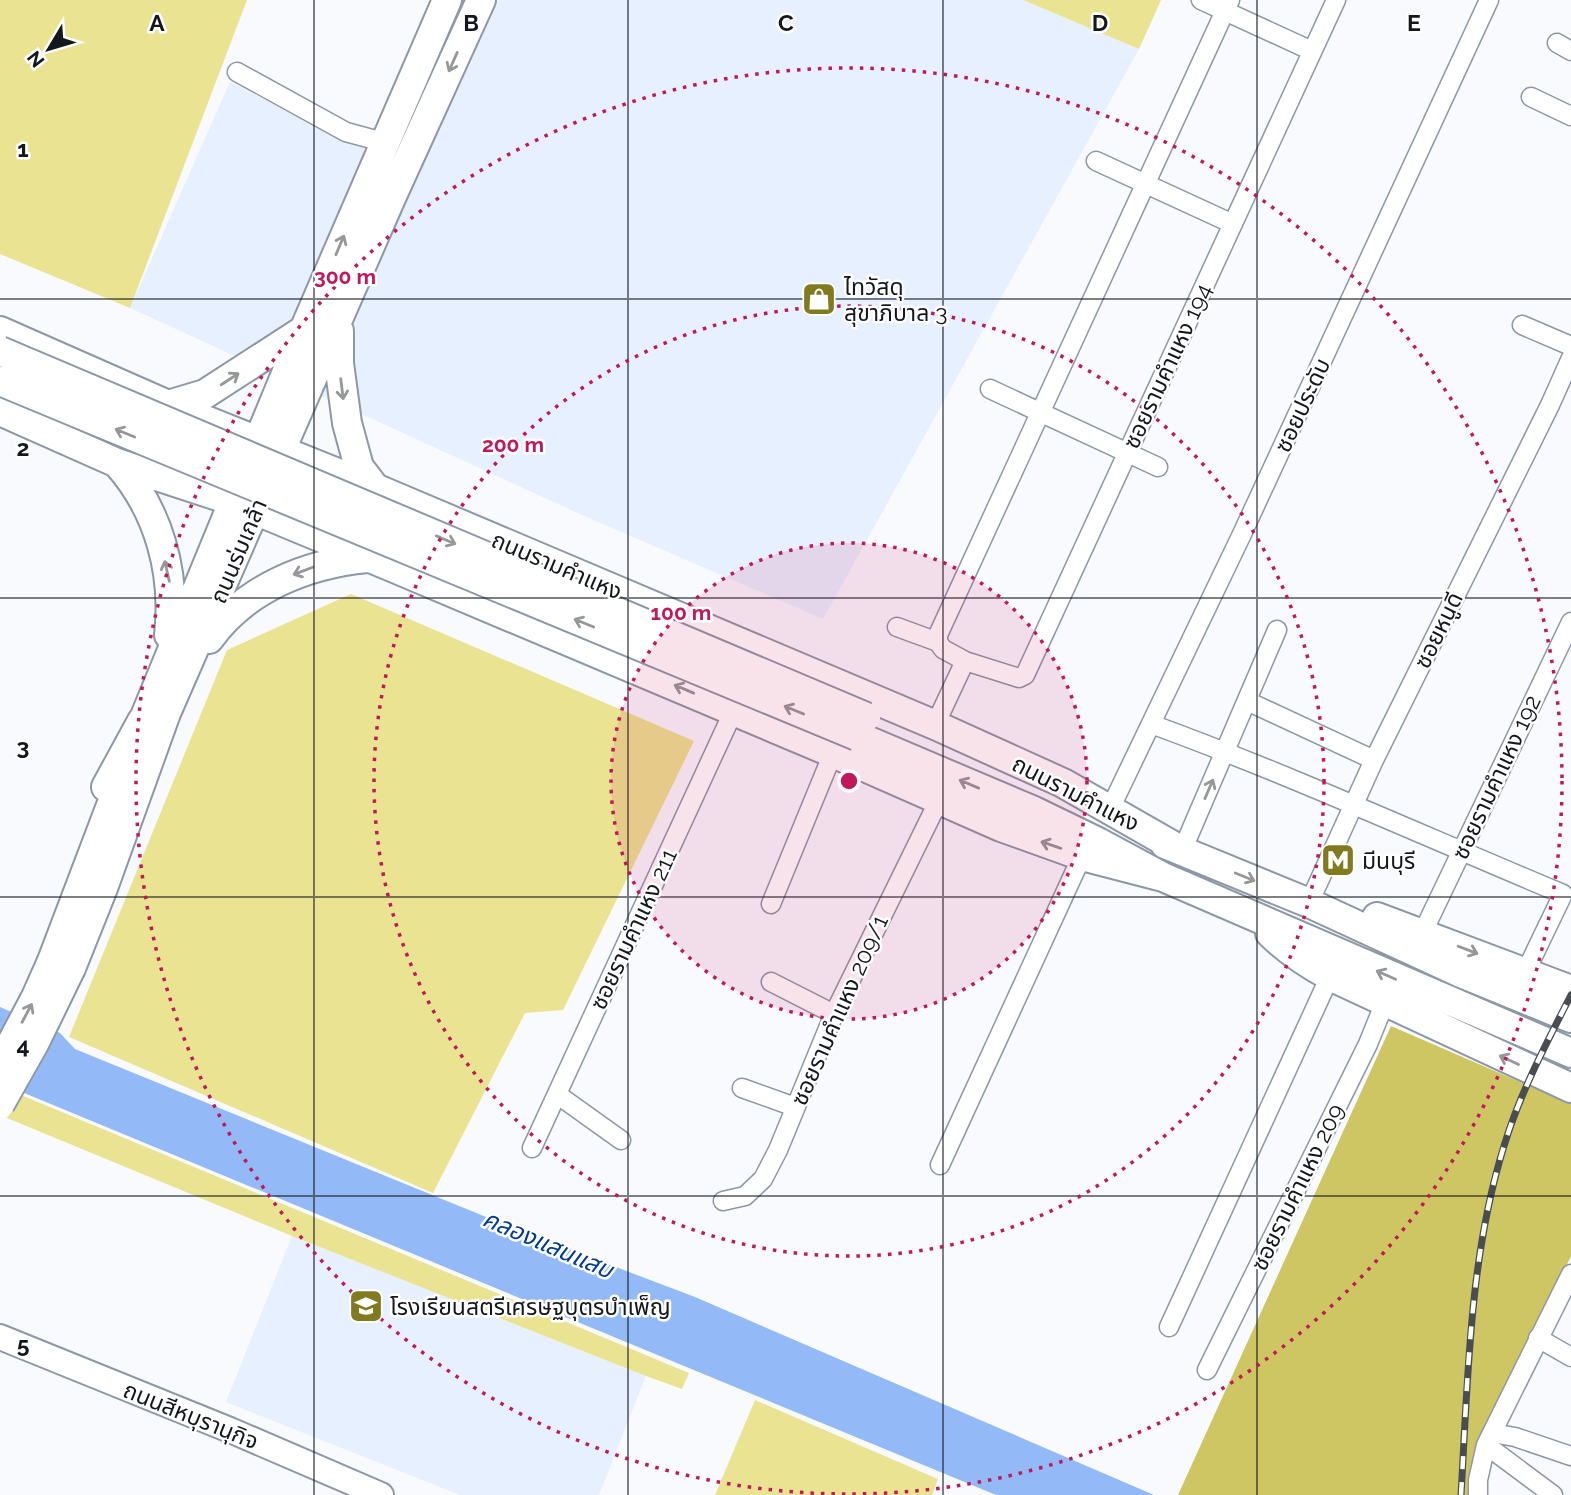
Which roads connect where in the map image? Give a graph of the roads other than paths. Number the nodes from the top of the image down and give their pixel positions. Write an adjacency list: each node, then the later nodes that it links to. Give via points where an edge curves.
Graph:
1 (447, 0): 11 (main road, ถนนร่มเกล้า)
2 (481, 0): 15 (main road, ถนนร่มเกล้า, one-way to 15)
3 (1201, 0): 6 (street)
4 (1336, 0): 7 (street, ซอยรามคำแหง 194)
5 (1489, 0): 45 (street, ซอยประดับ)
6 (1228, 5): 7 (street); 13 (street)
7 (1312, 51): 14 (street, ซอยรามคำแหง 194)
8 (237, 72): 11 (street, via 346,132)
9 (1531, 97): 10 (street)
10 (1571, 116)
11 (383, 142): 17 (main road, ถนนร่มเกล้า, one-way to 11)
12 (1096, 162): 13 (street)
13 (1146, 183): 14 (street); 27 (street)
14 (1233, 224): 30 (street, ซอยรามคำแหง 194)
15 (339, 321): 28 (main road, ถนนร่มเกล้า); 33 (main road, one-way to 33, via 347,423 359,467)
16 (1522, 325): 19 (street)
17 (304, 330): 25 (main road, one-way to 17, via 205,394); 28 (main road, ถนนร่มเกล้า)
18 (0, 331): 23 (main road, ถนนรามคำแหง)
19 (1571, 346)
20 (0, 351): 47 (main road, ถนนรามคำแหง, one-way to 47, bridge)
21 (1571, 358): 51 (street, ซอยหนูดี)
22 (0, 381): 47 (main road, ถนนรามคำแหง, one-way to 22, bridge)
23 (130, 389): 25 (main road, ถนนรามคำแหง); 29 (main road, via 174,430 171,455 158,464 147,464)
24 (989, 389): 27 (street)
25 (167, 405): 28 (main road, ถนนรามคำแหง)
26 (0, 411): 29 (main road, ถนนรามคำแหง)
27 (1040, 414): 30 (street); 40 (street)
28 (269, 445): 33 (main road, ถนนรามคำแหง); 34 (main road, ถนนร่มเกล้า)
29 (88, 450): 31 (main road, ถนนรามคำแหง)
30 (1127, 453): 32 (street); 41 (street, ซอยรามคำแหง 194, via 1025,675 1019,678)
31 (117, 463): 34 (main road, ถนนรามคำแหง); 42 (main road, one-way to 31, via 167,569 151,516)
32 (1158, 467)
33 (375, 488): 35 (main road, ถนนรามคำแหง)
34 (244, 506): 36 (main road, ถนนรามคำแหง); 42 (main road, ถนนร่มเกล้า)
35 (422, 508): 36 (main road, via 343,501 328,513 335,531); 46 (main road, ถนนรามคำแหง)
36 (381, 562): 42 (main road, one-way to 42, via 340,561 264,589 226,617); 44 (main road, ถนนรามคำแหง, one-way to 36)
37 (1571, 622): 56 (street, ซอยรามคำแหง 192)
38 (897, 627): 40 (street, ซอยรามคำแหง 194)
39 (1277, 630): 43 (street)
40 (939, 642): 41 (street, ซอยรามคำแหง 194)
41 (965, 661): 46 (street)
42 (176, 668): 48 (main road, ถนนร่มเกล้า)
43 (1247, 701): 49 (street); 51 (street)
44 (734, 710): 50 (main road, ถนนรามคำแหง); 75 (street, ซอยรามคำแหง 211)
45 (1151, 724): 49 (street); 54 (street, ซอยประดับ)
46 (935, 725): 54 (main road, ถนนรามคำแหง)
47 (862, 727): 55 (main road, ถนนรามคำแหง); 58 (main road, ถนนรามคำแหง, one-way to 47)
48 (149, 729): 48 (main road, via 151,785 120,888 95,951 76,980 51,986 41,981 40,957 96,804); 63 (main road, ถนนร่มเกล้า, via 103,888)
49 (1226, 751): 53 (street); 55 (street, one-way to 49)
50 (833, 753): 52 (main road, ถนนรามคำแหง); 60 (street)
51 (1374, 760): 53 (street, ซอยหนูดี)
52 (939, 800): 57 (main road, ถนนรามคำแหง, one-way to 52); 69 (street, ซอยรามคำแหง 209/1)
53 (1354, 804): 56 (street); 59 (street, ซอยหนูดี)
54 (1110, 809): 55 (main road, ถนนรามคำแหง)
55 (1182, 851): 59 (main road, ถนนรามคำแหง, one-way to 59)
56 (1461, 852): 62 (street, ซอยรามคำแหง 192); 64 (street, via 1563,894)
57 (1082, 856): 58 (main road, ถนนรามคำแหง); 80 (street)
58 (1163, 877): 61 (main road, ถนนรามคำแหง)
59 (1309, 903): 62 (main road, via 1373,915); 70 (main road, ถนนรามคำแหง)
60 (771, 904)
61 (1254, 917): 65 (main road, via 1282,945); 71 (main road, ถนนรามคำแหง, one-way to 61)
62 (1423, 932): 64 (main road, one-way to 64)
63 (61, 964): 72 (main road, ถนนร่มเกล้า, one-way to 63, bridge, via 36,997); 76 (main road, ถนนร่มเกล้า, bridge, via 29,1054)
64 (1525, 973): 67 (main road)
65 (1330, 976): 68 (main road); 83 (street)
66 (771, 982): 69 (street)
67 (1571, 990)
68 (1385, 1002): 74 (main road, one-way to 68); 87 (street, ซอยรามคำแหง 209)
69 (834, 1014): 77 (street, ซอยรามคำแหง 209/1)
70 (1571, 1018)
71 (1571, 1053)
72 (0, 1065)
73 (742, 1088): 77 (street)
74 (1571, 1088)
75 (558, 1095): 78 (street); 79 (street, ซอยรามคำแหง 211)
76 (0, 1104)
77 (795, 1107): 81 (street, ซอยรามคำแหง 209/1, via 763,1179 745,1196)
78 (621, 1140)
79 (532, 1148)
80 (940, 1165)
81 (723, 1201)
82 (1571, 1274): 85 (street)
83 (1169, 1326)
84 (0, 1337): 90 (main road, ถนนสีหบุรานุกิจ)
85 (1538, 1338): 86 (street); 88 (street)
86 (1571, 1357)
87 (1207, 1370)
88 (1489, 1439): 89 (street, via 1515,1437); 91 (street); 92 (street)
89 (1571, 1455)
90 (381, 1495)
91 (1478, 1495)
92 (1553, 1495)

